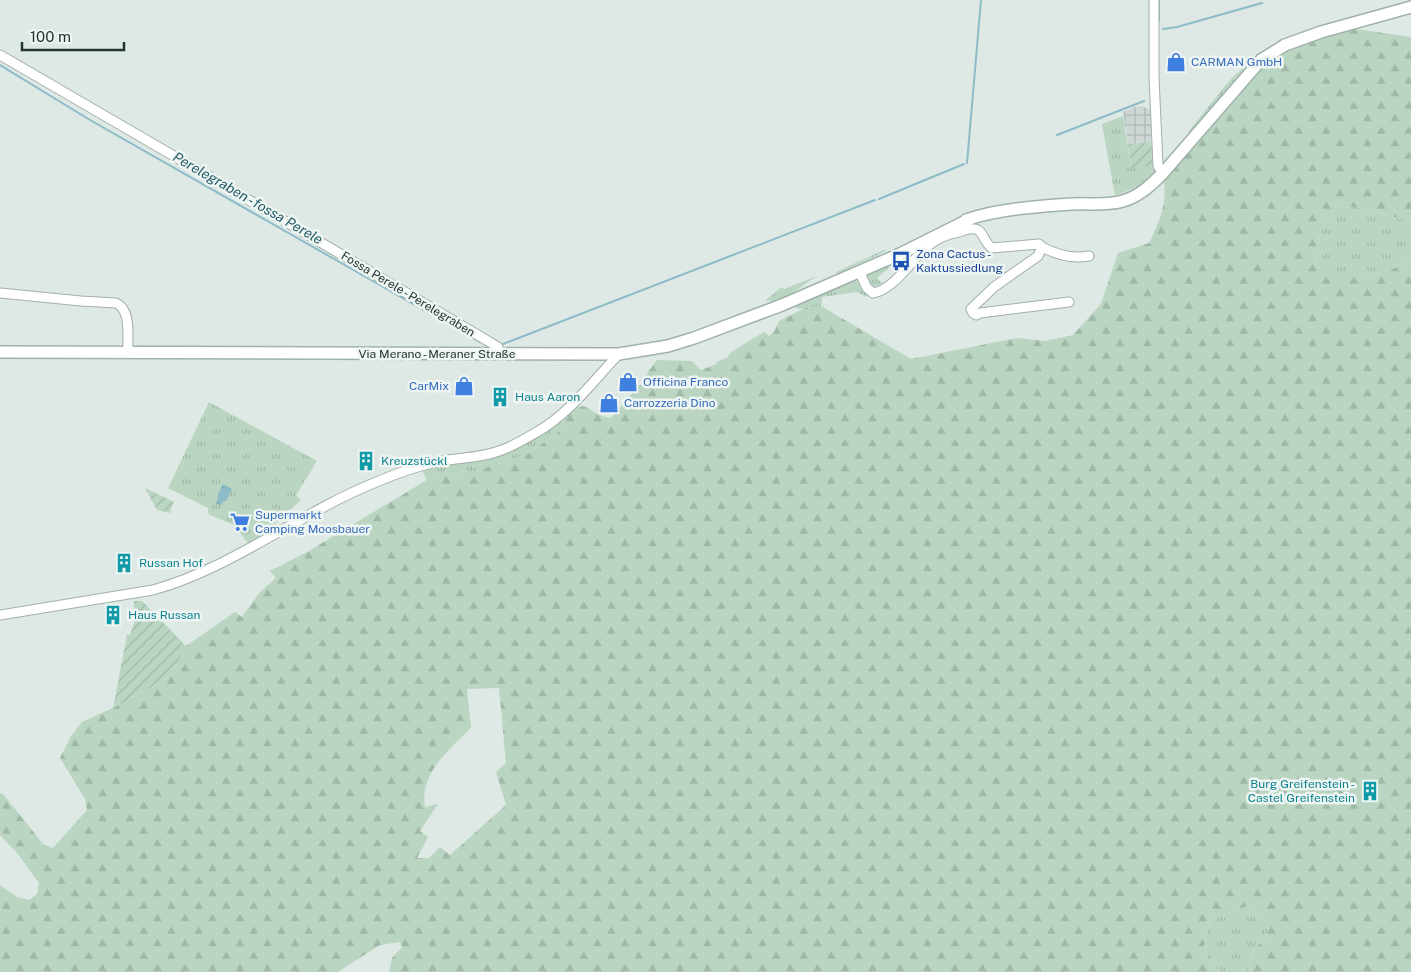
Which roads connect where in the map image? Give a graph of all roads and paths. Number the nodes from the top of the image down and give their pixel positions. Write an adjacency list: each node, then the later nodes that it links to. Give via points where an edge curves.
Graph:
1 (1154, 0): 4 (street, via 1158,166)
2 (1411, 7): 4 (main road, Via Merano - Meraner Straße, via 1312,35 1285,45 1261,60)
3 (0, 55): 12 (street, Fossa Perele - Perelegraben, via 498,347)
4 (1163, 173): 7 (main road, Via Merano - Meraner Straße, via 1139,195 1124,201 1046,206 972,218)
5 (1042, 248): 6 (street, via 1074,257); 7 (street, via 1039,244 992,248 980,232 970,229 935,240 888,288 879,292 873,293 867,288); 9 (street, via 1038,256 994,287 971,309 976,314)
6 (1089, 256)
7 (859, 271): 13 (main road, Via Merano - Meraner Straße, via 782,305 694,338)
8 (0, 293): 11 (street, via 116,302 126,314)
9 (1069, 302)
10 (0, 352): 11 (main road, Via Merano - Meraner Straße)
11 (128, 353): 12 (main road, Via Merano - Meraner Straße)
12 (498, 354): 13 (main road, Via Merano - Meraner Straße)
13 (619, 354): 14 (street, via 565,410 538,431 499,451 416,467 372,484 321,508 212,569 173,584)
14 (0, 615)

